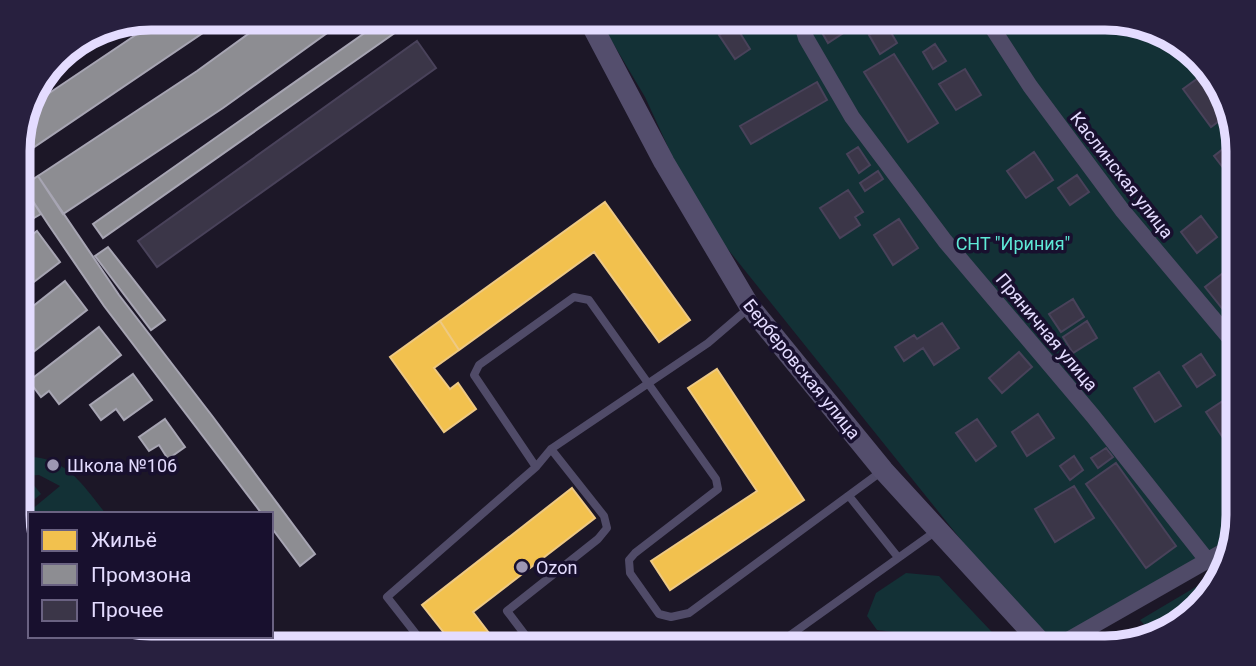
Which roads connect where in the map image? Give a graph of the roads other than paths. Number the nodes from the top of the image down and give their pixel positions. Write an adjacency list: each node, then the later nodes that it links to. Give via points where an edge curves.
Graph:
1 (594, 30): 4 (street, Берберовская улица, via 664,162)
2 (804, 30): 14 (street, Пряничная улица, via 852,117 930,220)
3 (994, 30): 5 (street, Каслинская улица, via 1122,210)
4 (750, 307): 6 (lane, via 708,343); 9 (street, Берберовская улица)
5 (1226, 334)
6 (647, 383): 7 (lane); 8 (lane, via 589,300 574,297 479,365 474,375); 10 (lane, via 716,479 718,489 629,560 630,573 659,614 689,613)
7 (551, 449): 8 (lane); 16 (lane, via 604,516 607,528 507,611)
8 (536, 467): 15 (lane, via 387,597)
9 (883, 470): 10 (lane); 11 (street, Берберовская улица)
10 (849, 496): 13 (lane)
11 (938, 529): 13 (lane); 18 (street, Берберовская улица)
12 (1220, 553): 14 (street)
13 (897, 556): 17 (lane)
14 (1207, 560): 19 (street)
15 (418, 636)
16 (527, 636)
17 (789, 636)
18 (1035, 636)
19 (1075, 636)

